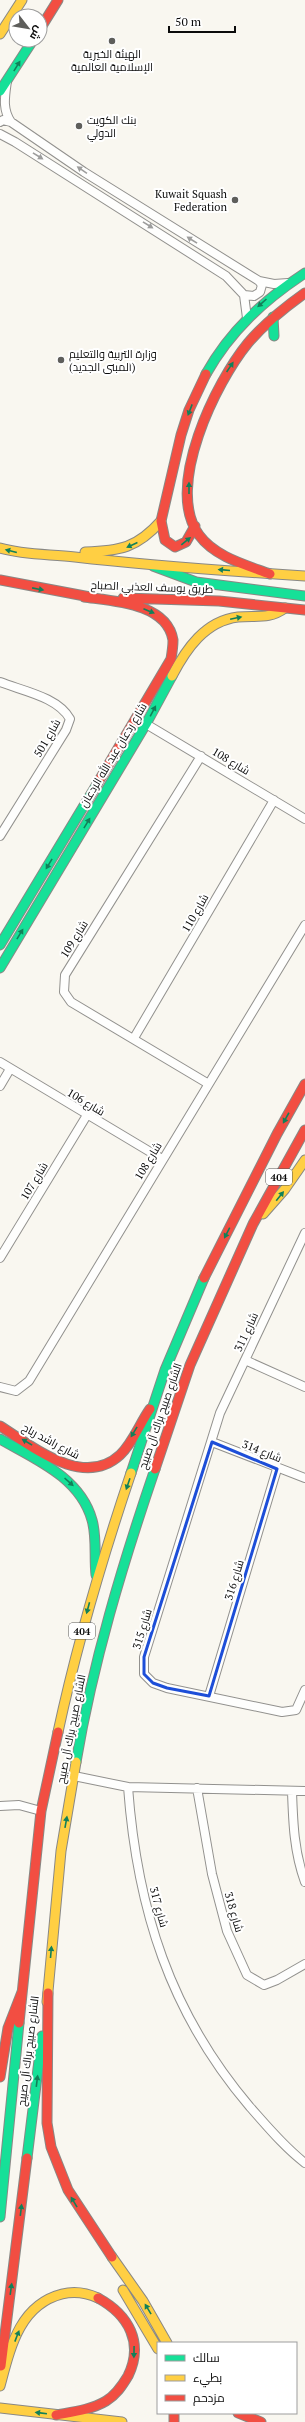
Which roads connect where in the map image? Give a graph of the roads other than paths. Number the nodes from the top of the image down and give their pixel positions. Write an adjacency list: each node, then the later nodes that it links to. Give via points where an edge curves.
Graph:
1 (22, 0): 4 (main road)
2 (58, 0): 3 (main road)
3 (48, 16)
4 (0, 34)
5 (28, 48): 6 (main road, one-way to 5)
6 (8, 80): 7 (main road); 9 (street, via 4,105)
7 (0, 91)
8 (0, 122): 9 (street)
9 (12, 122): 12 (street, one-way to 9, via 84,172)
10 (1, 136): 15 (street, one-way to 15, via 15,142 206,262 226,276)
11 (305, 273): 13 (main road)
12 (259, 281): 13 (street); 15 (street, via 262,285 260,292 254,296)
13 (288, 283): 17 (main road, one-way to 17)
14 (305, 293): 16 (main road)
15 (244, 295): 17 (street)
16 (273, 317): 18 (main road); 20 (main road, one-way to 16, via 188,489 190,466 202,421 232,363 255,334)
17 (247, 318): 19 (main road, one-way to 19, via 221,349 198,389 182,434)
18 (274, 336)
19 (161, 521): 20 (main road, one-way to 20, via 161,535 164,542 170,546 178,547 186,543 192,536); 22 (main road, one-way to 22, via 148,537 129,548 104,552)
20 (194, 526): 24 (main road, via 207,543 242,563)
21 (0, 548): 22 (main road, طريق يوسف العذبي الصباح, one-way to 21)
22 (51, 554): 23 (main road, طريق يوسف العذبي الصباح)
23 (153, 566): 24 (main road, طريق يوسف العذبي الصباح, one-way to 23); 28 (main road, via 182,578 211,585)
24 (270, 574): 25 (main road, طريق يوسف العذبي الصباح)
25 (305, 576)
26 (0, 580): 27 (main road, طريق يوسف العذبي الصباح, one-way to 27)
27 (84, 596): 29 (main road, طريق يوسف العذبي الصباح, via 219,601); 31 (main road, one-way to 31, via 123,602 150,610 161,617 168,626)
28 (305, 596)
29 (285, 608): 30 (main road, طريق يوسف العذبي الصباح); 32 (main road, شارع ردعان عبد الله الردعان, one-way to 29, via 200,635 218,624 237,617 274,616)
30 (305, 610)
31 (173, 643): 32 (main road, via 181,639 186,643); 39 (main road, شارع ردعان عبد الله الردعان, via 171,659)
32 (186, 649): 34 (main road, شارع ردعان عبد الله الردعان, one-way to 32)
33 (0, 682): 38 (street, شارع 501, via 49,701 65,711 70,719 66,730)
34 (146, 724): 35 (street, شارع 108); 40 (main road, شارع ردعان عبد الله الردعان, one-way to 34)
35 (201, 756): 36 (street, شارع 108); 44 (street, شارع 109, via 65,975 64,992 71,1002)
36 (274, 800): 37 (street, شارع 108); 44 (street, شارع 110)
37 (305, 818)
38 (0, 836)
39 (57, 850): 40 (main road); 42 (main road, شارع ردعان عبد الله الردعان, one-way to 42)
40 (67, 855): 43 (main road, شارع ردعان عبد الله الردعان, one-way to 40)
41 (305, 925): 47 (street, شارع 108)
42 (1, 943)
43 (0, 968)
44 (134, 1038): 47 (street, شارع 109)
45 (0, 1062): 46 (street, شارع 106)
46 (10, 1068): 49 (street); 50 (street, شارع 106)
47 (207, 1083): 52 (street, شارع 108)
48 (305, 1084): 60 (main road, الشارع صبيح براك آل صبيح / 404, one-way to 60, via 276,1134 194,1298 165,1370)
49 (0, 1086)
50 (87, 1115): 52 (street, شارع 106); 56 (street, شارع 107)
51 (305, 1130): 54 (main road, الشارع صبيح براك آل صبيح / 404)
52 (162, 1159): 58 (street, شارع 108, via 28,1381 16,1391)
53 (305, 1160): 54 (main road, one-way to 53, via 279,1198)
54 (253, 1224): 69 (main road, الشارع صبيح براك آل صبيح / 404, via 190,1366 142,1503 101,1641 85,1710)
55 (305, 1232): 57 (street, شارع 311)
56 (0, 1258)
57 (245, 1360): 59 (street); 63 (street, شارع 311, via 220,1414)
58 (0, 1387)
59 (305, 1387)
60 (156, 1400): 61 (main road, شارع راشد رباح, one-way to 61, via 121,1454 108,1464 93,1469 69,1466); 66 (main road, الشارع صبيح براك آل صبيح / 404, one-way to 66)
61 (0, 1426)
62 (0, 1439): 66 (main road, شارع راشد رباح, one-way to 66, via 62,1477 83,1498 92,1520)
63 (212, 1442): 64 (street, شارع 314); 68 (street, شارع 315, via 144,1657 144,1674 153,1683)
64 (278, 1469): 65 (street, شارع 314); 68 (street, شارع 316)
65 (305, 1478)
66 (96, 1578): 75 (main road, الشارع صبيح براك آل صبيح / 404, one-way to 75, via 69,1680)
67 (305, 1690): 68 (street, شارع 315, via 296,1710 282,1712)
68 (209, 1696)
69 (74, 1776): 70 (street); 79 (main road, الشارع صبيح براك آل صبيح / 404, one-way to 69, via 61,1851)
70 (128, 1787): 71 (street); 81 (street, شارع 317, via 132,1842 147,1912 164,1961 192,2026 233,2086 268,2128)
71 (197, 1788): 72 (street); 77 (street, شارع 318, via 212,1874 227,1931 247,1975 264,1985)
72 (292, 1791): 73 (street); 76 (street, via 293,1831)
73 (305, 1792)
74 (0, 1806): 75 (street, via 19,1805)
75 (41, 1811): 78 (main road, الشارع صبيح براك آل صبيح / 404)
76 (305, 1882)
77 (305, 1964)
78 (22, 1992): 80 (main road, via 10,2021); 82 (main road, الشارع صبيح براك آل صبيح / 404)
79 (48, 1993): 83 (main road, one-way to 79, via 63,2183 49,2139); 86 (main road, الشارع صبيح براك آل صبيح / 404, one-way to 79)
80 (0, 2078)
81 (305, 2163)
82 (0, 2216)
83 (89, 2226): 84 (main road, one-way to 83, via 135,2289); 85 (main road)
84 (166, 2342)
85 (157, 2347)
86 (0, 2370)
87 (0, 2386): 90 (main road, one-way to 90, via 20,2327 37,2305 57,2294 69,2292 104,2299 121,2313 129,2326 134,2347 132,2369 116,2394 100,2404)
88 (0, 2408): 90 (main road, one-way to 88)
89 (241, 2414): 92 (main road)
90 (56, 2415): 91 (main road)
91 (122, 2422)
92 (261, 2422)

